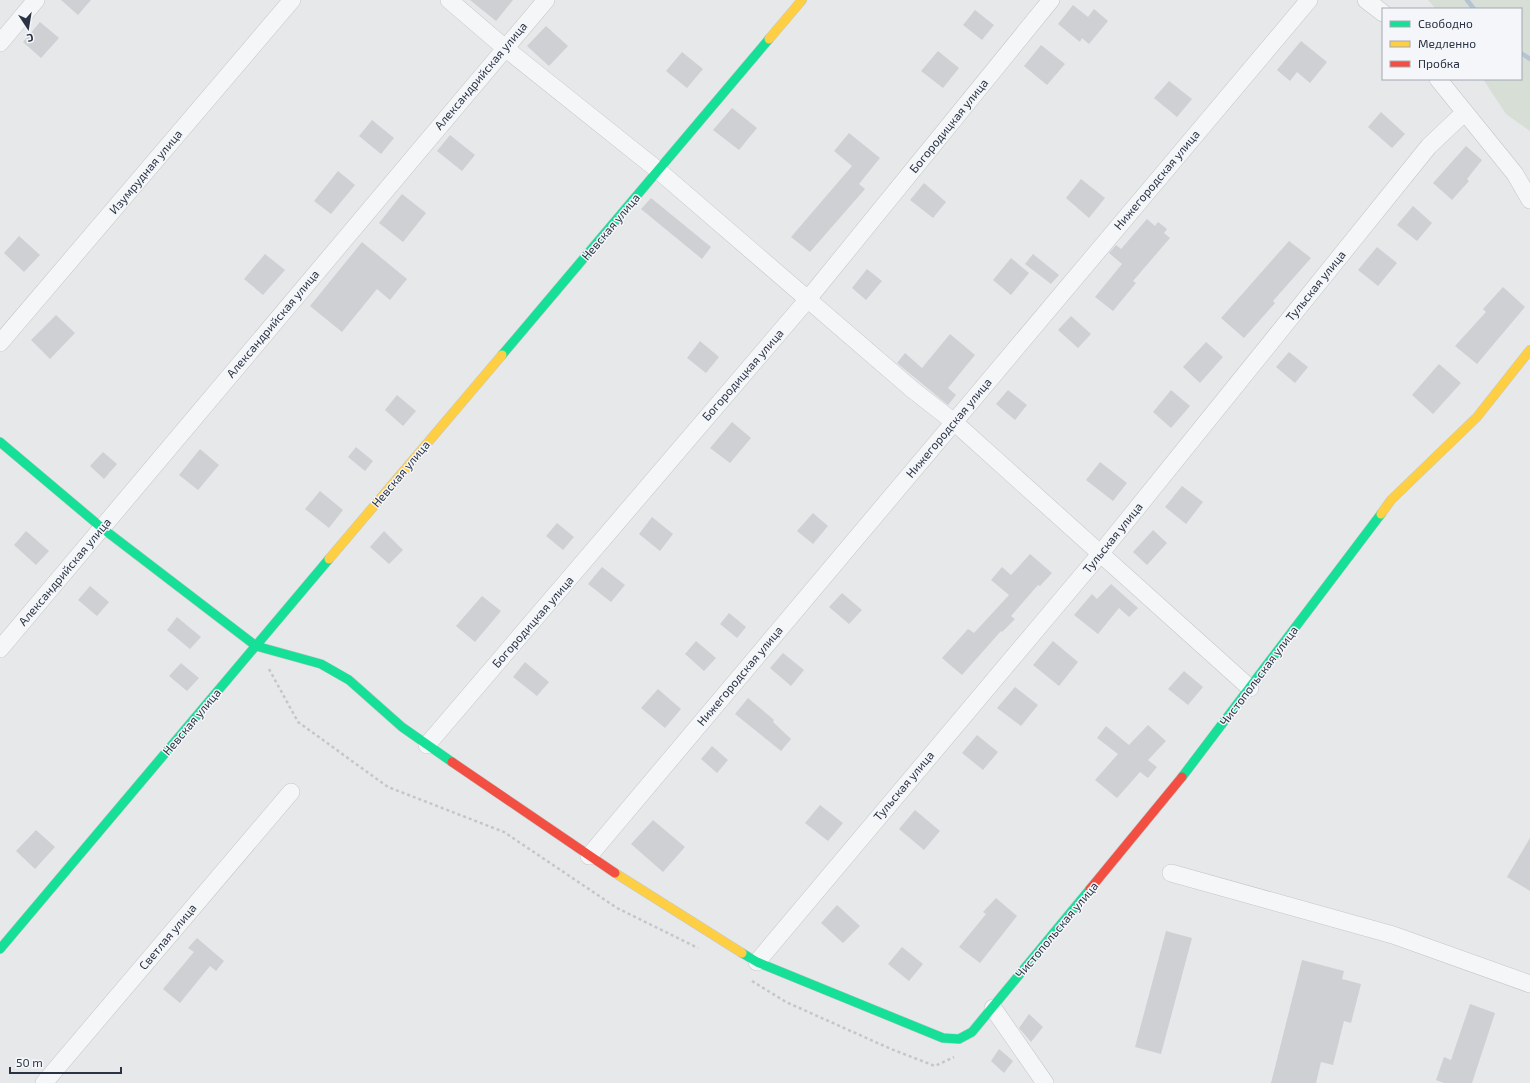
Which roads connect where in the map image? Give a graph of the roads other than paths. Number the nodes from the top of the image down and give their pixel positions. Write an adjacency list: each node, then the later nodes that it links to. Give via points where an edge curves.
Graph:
1 (36, 0): 10 (street)
2 (292, 0): 17 (street, Изумрудная улица)
3 (449, 0): 11 (street)
4 (546, 0): 11 (street, Александрийская улица)
5 (802, 0): 14 (street, Невская улица)
6 (1051, 0): 16 (street, Богородицкая улица)
7 (1309, 0): 19 (street, Нижегородская улица)
8 (1366, 0): 9 (street)
9 (1382, 12)
10 (0, 43)
11 (505, 48): 14 (street); 21 (street, Александрийская улица)
12 (1439, 80): 13 (street)
13 (1465, 112): 15 (street, via 1515,174); 22 (street, Тульская улица, via 1429,146)
14 (659, 171): 16 (street); 23 (street, Невская улица)
15 (1530, 200)
16 (808, 299): 19 (street); 26 (street, Богородицкая улица)
17 (0, 343)
18 (1530, 350): 25 (street, Чистопольская улица, via 1477,418 1391,500)
19 (954, 422): 22 (street); 28 (street, Нижегородская улица)
20 (0, 442): 21 (street)
21 (102, 528): 23 (street); 24 (street, Александрийская улица)
22 (1100, 554): 25 (street); 31 (street, Тульская улица)
23 (256, 646): 26 (street, via 321,664 350,680 402,727); 30 (street, Невская улица)
24 (0, 649)
25 (1250, 688): 33 (street, Чистопольская улица, via 1160,805)
26 (427, 745): 28 (street)
27 (291, 792): 34 (street, Светлая улица)
28 (589, 856): 31 (street)
29 (1171, 873): 32 (street, via 1393,935)
30 (0, 949)
31 (757, 962): 33 (street, Чистопольская улица, via 943,1038 960,1039 972,1032)
32 (1530, 984)
33 (992, 1008): 35 (street)
34 (44, 1083)
35 (1045, 1083)

